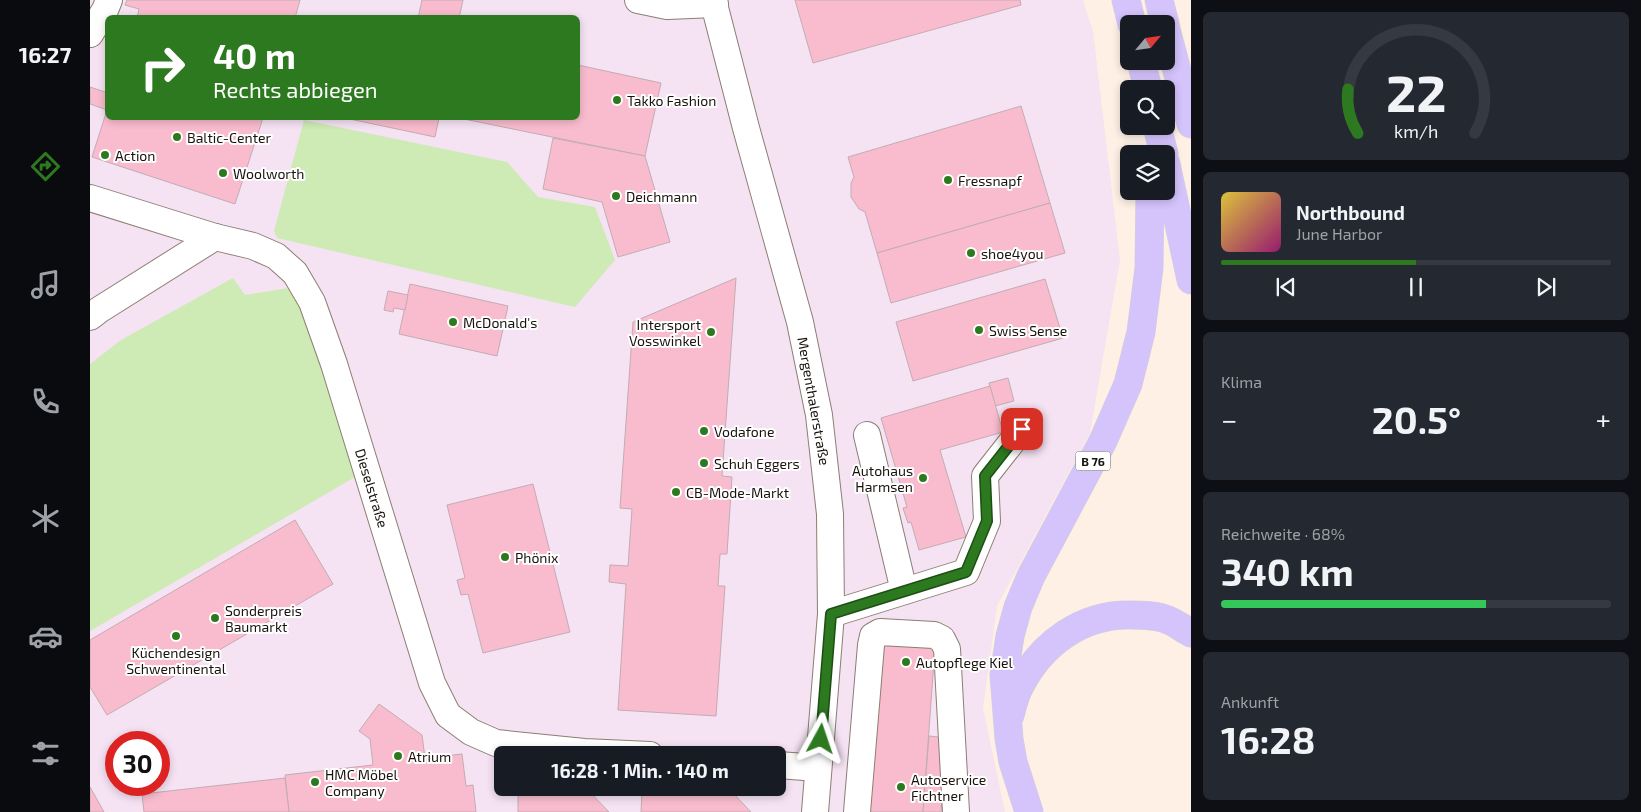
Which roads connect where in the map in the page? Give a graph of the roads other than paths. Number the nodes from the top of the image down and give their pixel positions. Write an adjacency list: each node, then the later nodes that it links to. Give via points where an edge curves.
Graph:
1 (109, 0): 8 (street)
2 (638, 0): 5 (street, via 667,6)
3 (1126, 0): 6 (highway)
4 (1159, 0): 7 (highway)
5 (714, 2): 20 (street, Mergenthalerstraße, via 800,322 819,415 830,514)
6 (1130, 15)
7 (1163, 15)
8 (90, 34)
9 (1175, 63): 10 (highway)
10 (1191, 124)
11 (90, 198): 14 (street, Dieselstraße)
12 (1150, 200): 22 (highway, B 76, via 1149,268 1140,332 1128,384 1103,441 1031,576 1018,607 1004,675)
13 (1174, 200): 15 (highway)
14 (215, 237): 16 (street); 23 (street, Dieselstraße, via 253,246 276,256 295,273 312,302 432,683 448,715 471,732 496,743)
15 (1191, 280)
16 (90, 317)
17 (1022, 429): 19 (street, via 985,476 987,521 966,572)
18 (867, 435): 19 (street)
19 (904, 591): 20 (street)
20 (831, 614): 25 (street, Mergenthalerstraße)
21 (1191, 633): 22 (highway, B 76, via 1166,619 1136,615 1118,614 1086,622 1057,639 1031,667 1019,686)
22 (1007, 721): 30 (highway, B 76, via 1014,762)
23 (525, 746)
24 (786, 767): 25 (street)
25 (818, 776): 26 (street); 27 (street, Mergenthalerstraße)
26 (859, 783): 28 (street); 29 (street, via 873,636 880,632 934,635 942,639 947,649)
27 (815, 812)
28 (857, 812)
29 (956, 812)
30 (1029, 812)

